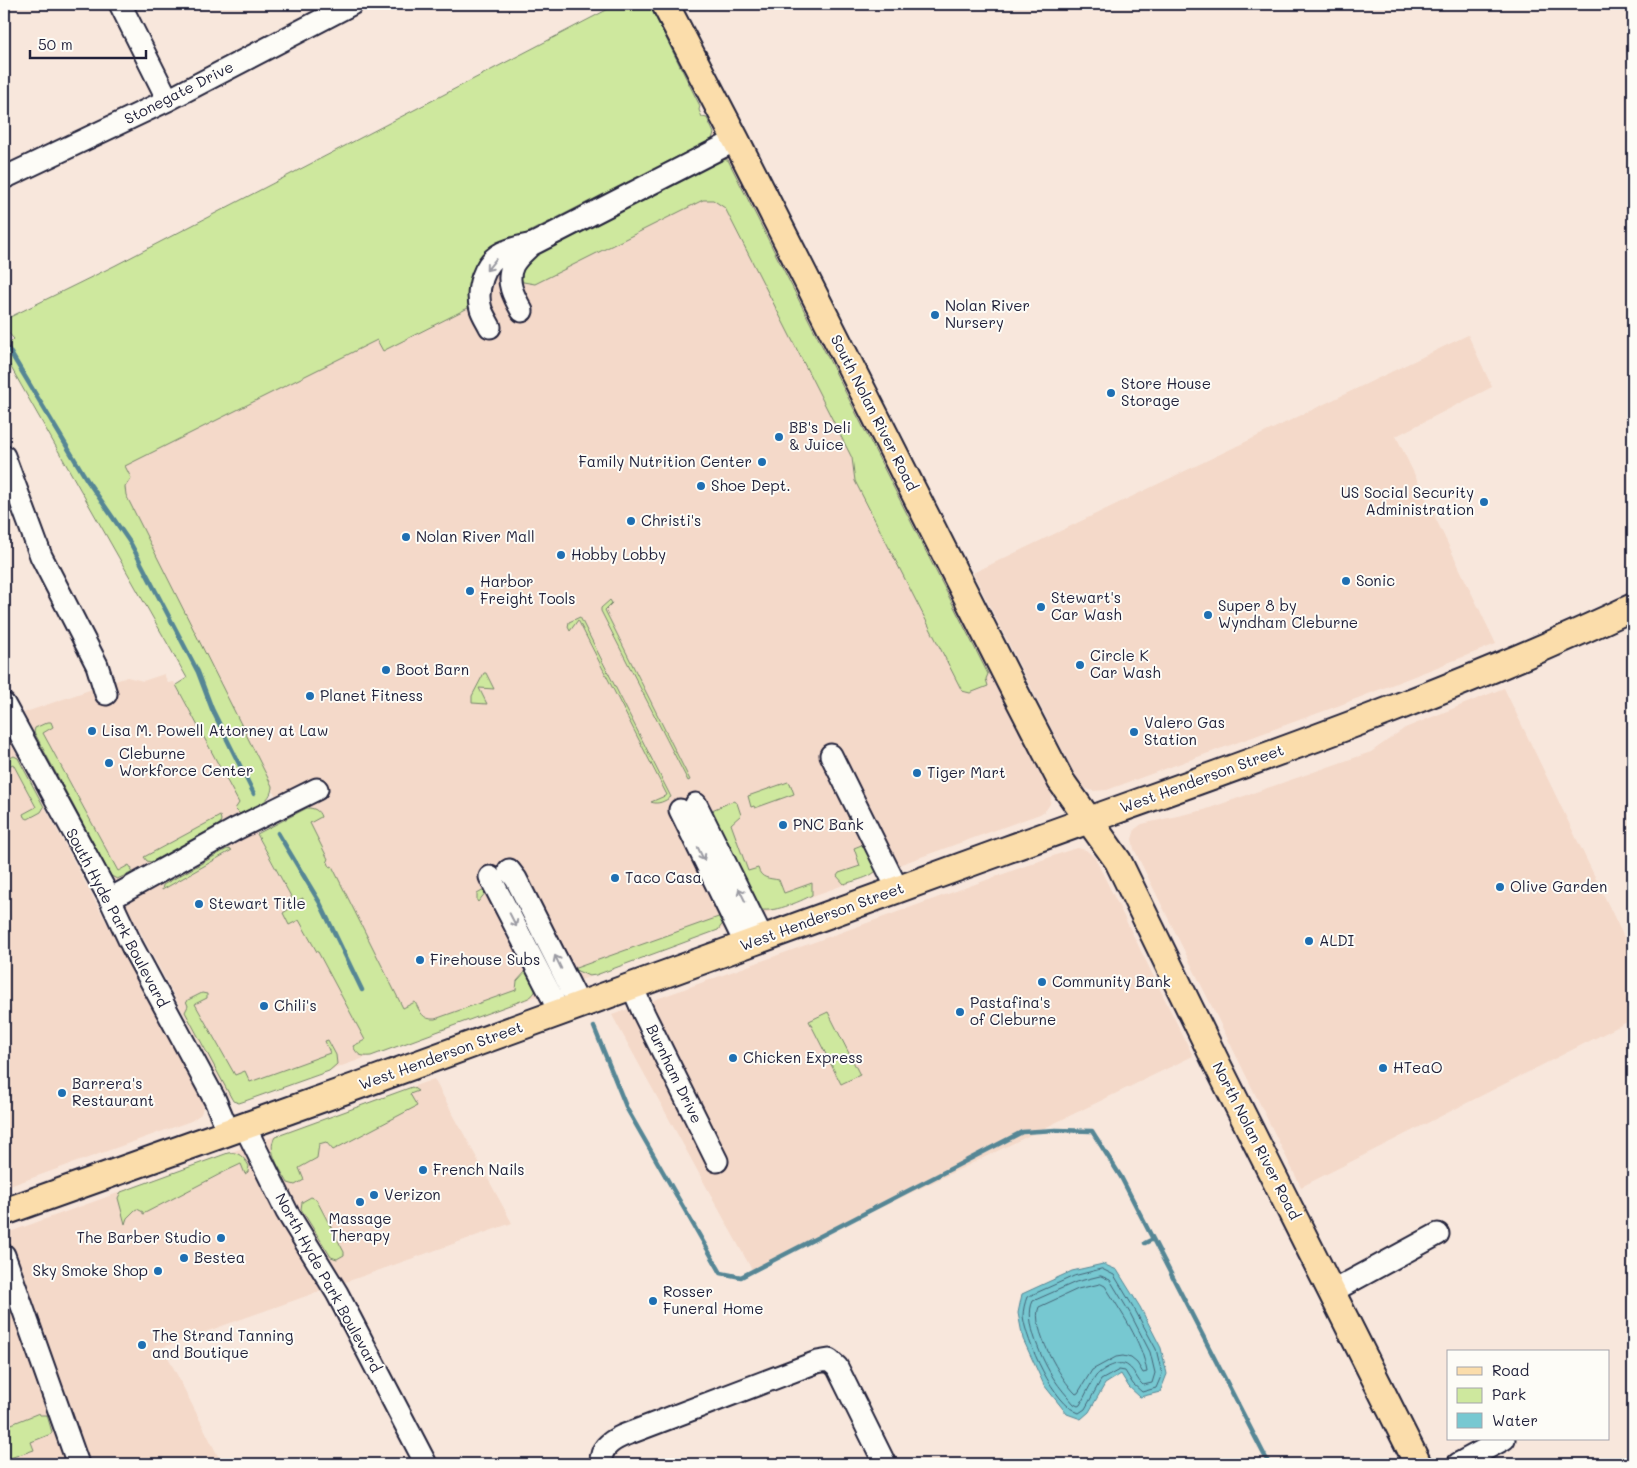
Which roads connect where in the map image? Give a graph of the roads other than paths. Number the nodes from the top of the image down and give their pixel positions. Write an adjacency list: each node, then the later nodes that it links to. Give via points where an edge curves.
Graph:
1 (120, 4): 4 (street)
2 (352, 4): 4 (street, Stonegate Drive)
3 (665, 4): 5 (main road, South Nolan River Road)
4 (168, 100): 6 (street, Stonegate Drive)
5 (736, 140): 7 (street); 17 (main road, South Nolan River Road, via 1025,712 1061,781)
6 (4, 178)
7 (533, 244): 8 (street, via 513,263 510,273 510,286); 9 (street, one-way to 9, via 500,254 487,268 479,295 481,309)
8 (522, 311)
9 (490, 326)
10 (4, 456): 12 (street, via 41,556 97,665)
11 (1633, 607): 17 (main road, West Henderson Street, via 1419,698 1242,766)
12 (106, 694)
13 (4, 706): 20 (street, South Hyde Park Boulevard)
14 (836, 753): 19 (street)
15 (317, 789): 20 (street, via 236,829)
16 (688, 807): 21 (street)
17 (1088, 820): 19 (main road, West Henderson Street); 29 (main road, North Nolan River Road, via 1118,861)
18 (500, 874): 23 (street, via 548,990)
19 (903, 888): 21 (main road, West Henderson Street)
20 (110, 899): 24 (street, South Hyde Park Boulevard, via 215,1100)
21 (755, 942): 22 (main road, West Henderson Street)
22 (632, 986): 23 (main road, West Henderson Street); 25 (street, Burnham Drive)
23 (569, 1010): 24 (main road, West Henderson Street)
24 (237, 1130): 26 (main road, West Henderson Street); 32 (street, North Hyde Park Boulevard, via 337,1293)
25 (717, 1161)
26 (4, 1212)
27 (1438, 1234): 29 (street)
28 (4, 1255): 31 (street)
29 (1332, 1292): 35 (main road, North Nolan River Road)
30 (1502, 1440): 36 (street)
31 (78, 1464)
32 (426, 1464)
33 (601, 1464): 34 (street, via 602,1452 608,1444 622,1436 829,1360 837,1366)
34 (885, 1464)
35 (1418, 1464)
36 (1458, 1464)

